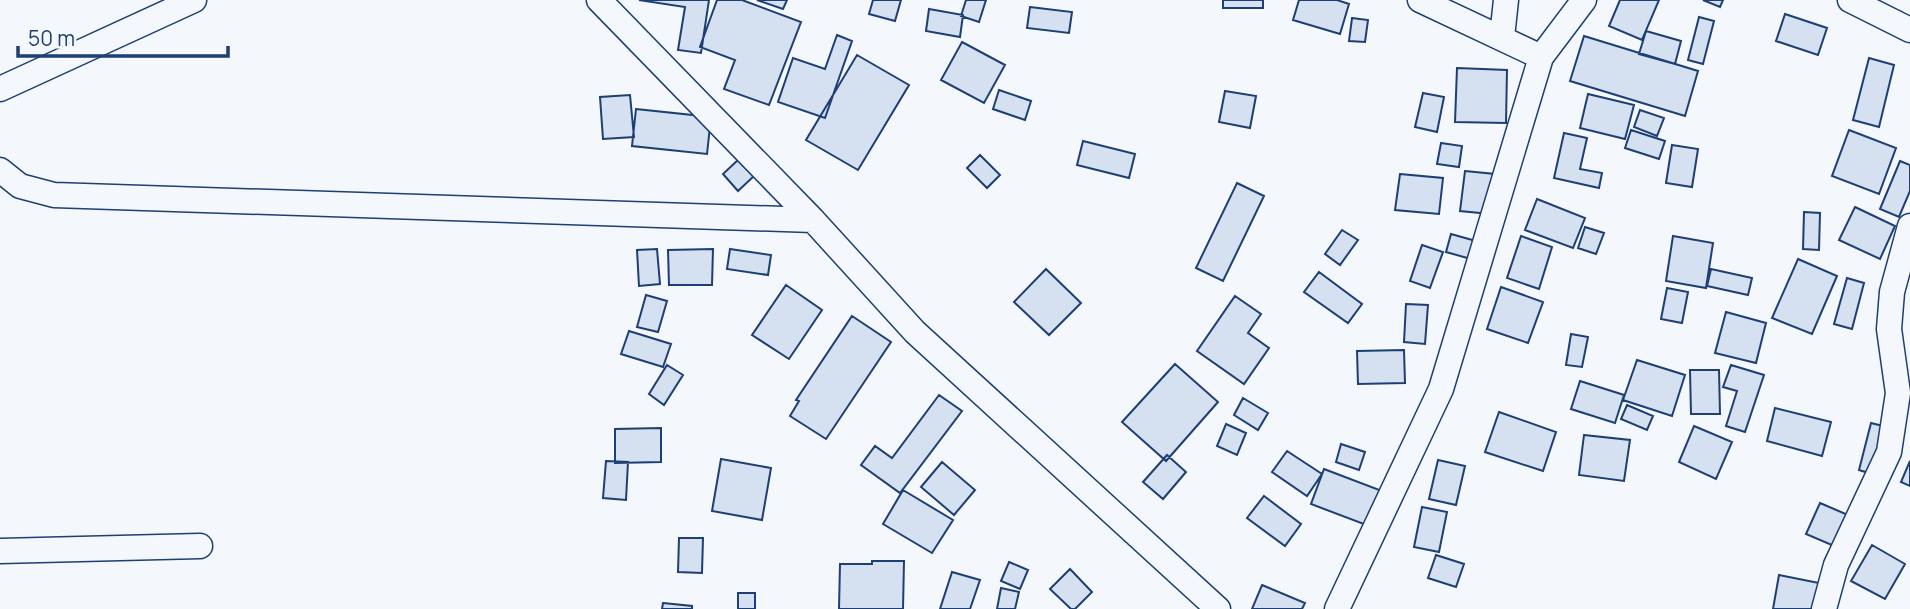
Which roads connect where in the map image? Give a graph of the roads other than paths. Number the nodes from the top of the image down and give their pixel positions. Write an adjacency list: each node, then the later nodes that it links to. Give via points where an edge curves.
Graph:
1 (194, 0): 10 (street)
2 (599, 0): 12 (street)
3 (1420, 0): 8 (street)
4 (1506, 0): 8 (street)
5 (1584, 0): 9 (street)
6 (1850, 0): 7 (street)
7 (1910, 30)
8 (1502, 37): 9 (street)
9 (1541, 57): 17 (street, via 1441,389)
10 (0, 89)
11 (0, 170): 12 (street, via 20,186 54,195)
12 (813, 220): 16 (street, via 915,332)
13 (1910, 226): 18 (street, via 1892,292 1889,329 1898,393 1889,452 1836,565)
14 (200, 546): 15 (street)
15 (0, 551)
16 (1219, 609)
17 (1337, 609)
18 (1824, 609)

